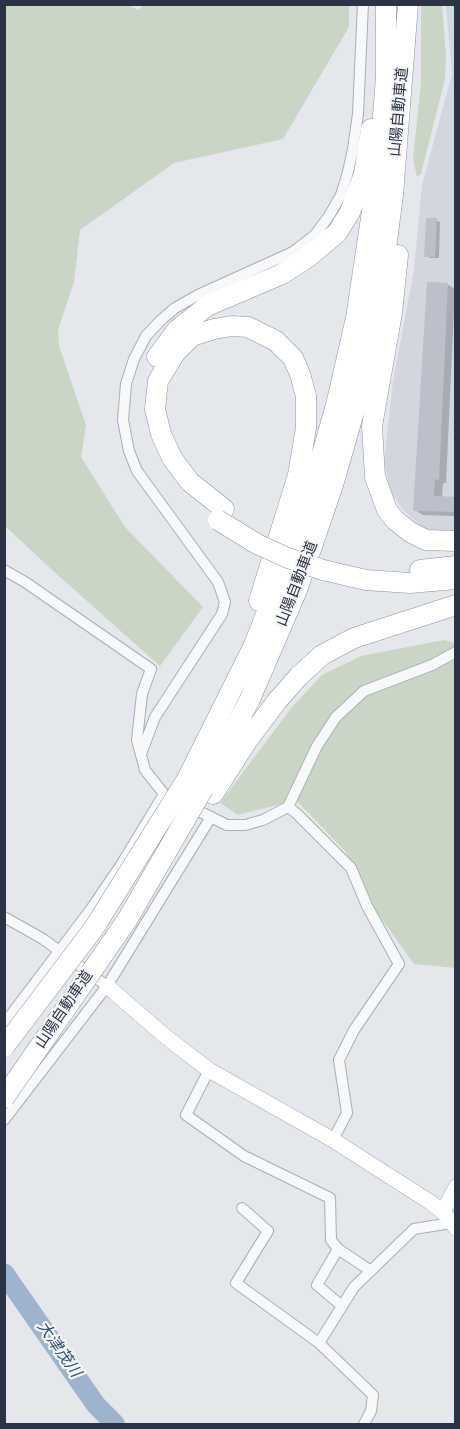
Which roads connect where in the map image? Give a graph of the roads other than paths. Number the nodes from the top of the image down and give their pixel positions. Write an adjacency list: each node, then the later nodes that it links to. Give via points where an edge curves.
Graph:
1 (363, 4): 13 (street, via 353,149 341,195 329,216 315,236 293,252 175,308 146,336 126,384 123,420 137,471 218,582 225,602 222,614 155,717)
2 (386, 4): 4 (highway, 山陽自動車道)
3 (408, 13): 6 (highway, via 408,129 400,236 392,313 372,426 372,457 380,495 395,520 426,540); 14 (highway, 山陽自動車道, via 383,272 354,412 297,590 250,699)
4 (386, 76): 5 (highway, via 372,123 364,174 350,212 337,233 282,274 207,306 177,330 158,355 146,385 145,424 158,456 180,488); 14 (highway, 山陽自動車道, via 381,158 371,229 356,318 327,438 304,513)
5 (221, 514): 7 (highway); 14 (highway, via 172,458 155,409 158,381 175,353 192,336 232,326 248,327 276,341 293,358 306,396 306,428 298,475)
6 (456, 541)
7 (324, 564): 8 (highway, via 392,570); 10 (highway, via 366,580 410,583)
8 (456, 566)
9 (4, 570): 13 (street, via 151,669 138,715 136,740)
10 (456, 579)
11 (456, 605): 14 (highway, via 354,638 322,655)
12 (456, 652): 16 (street, via 364,691 336,717 316,746)
13 (141, 754): 15 (street, via 145,770)
14 (201, 787): 22 (highway, 山陽自動車道, bridge); 24 (highway, 山陽自動車道, bridge, via 128,920)
15 (164, 794): 17 (street); 19 (street, via 121,866)
16 (288, 807): 17 (street, via 245,825 227,825); 26 (street, via 351,868 399,964 339,1060 347,1113)
17 (211, 817): 20 (street)
18 (4, 917): 19 (street)
19 (60, 951): 20 (street); 21 (street)
20 (107, 986): 23 (street); 25 (street)
21 (4, 1024)
22 (4, 1047)
23 (209, 1070): 26 (street); 30 (street, via 186,1115 244,1156 330,1198 331,1240)
24 (4, 1098)
25 (4, 1120)
26 (333, 1140): 29 (street)
27 (456, 1187): 29 (street)
28 (242, 1208): 33 (street, via 268,1231 236,1283)
29 (450, 1221): 31 (street, via 414,1229)
30 (338, 1249): 31 (street); 32 (street, via 317,1285)
31 (371, 1271): 32 (street)
32 (342, 1306): 33 (street)
33 (319, 1343): 34 (street, via 373,1395)
34 (364, 1425)

